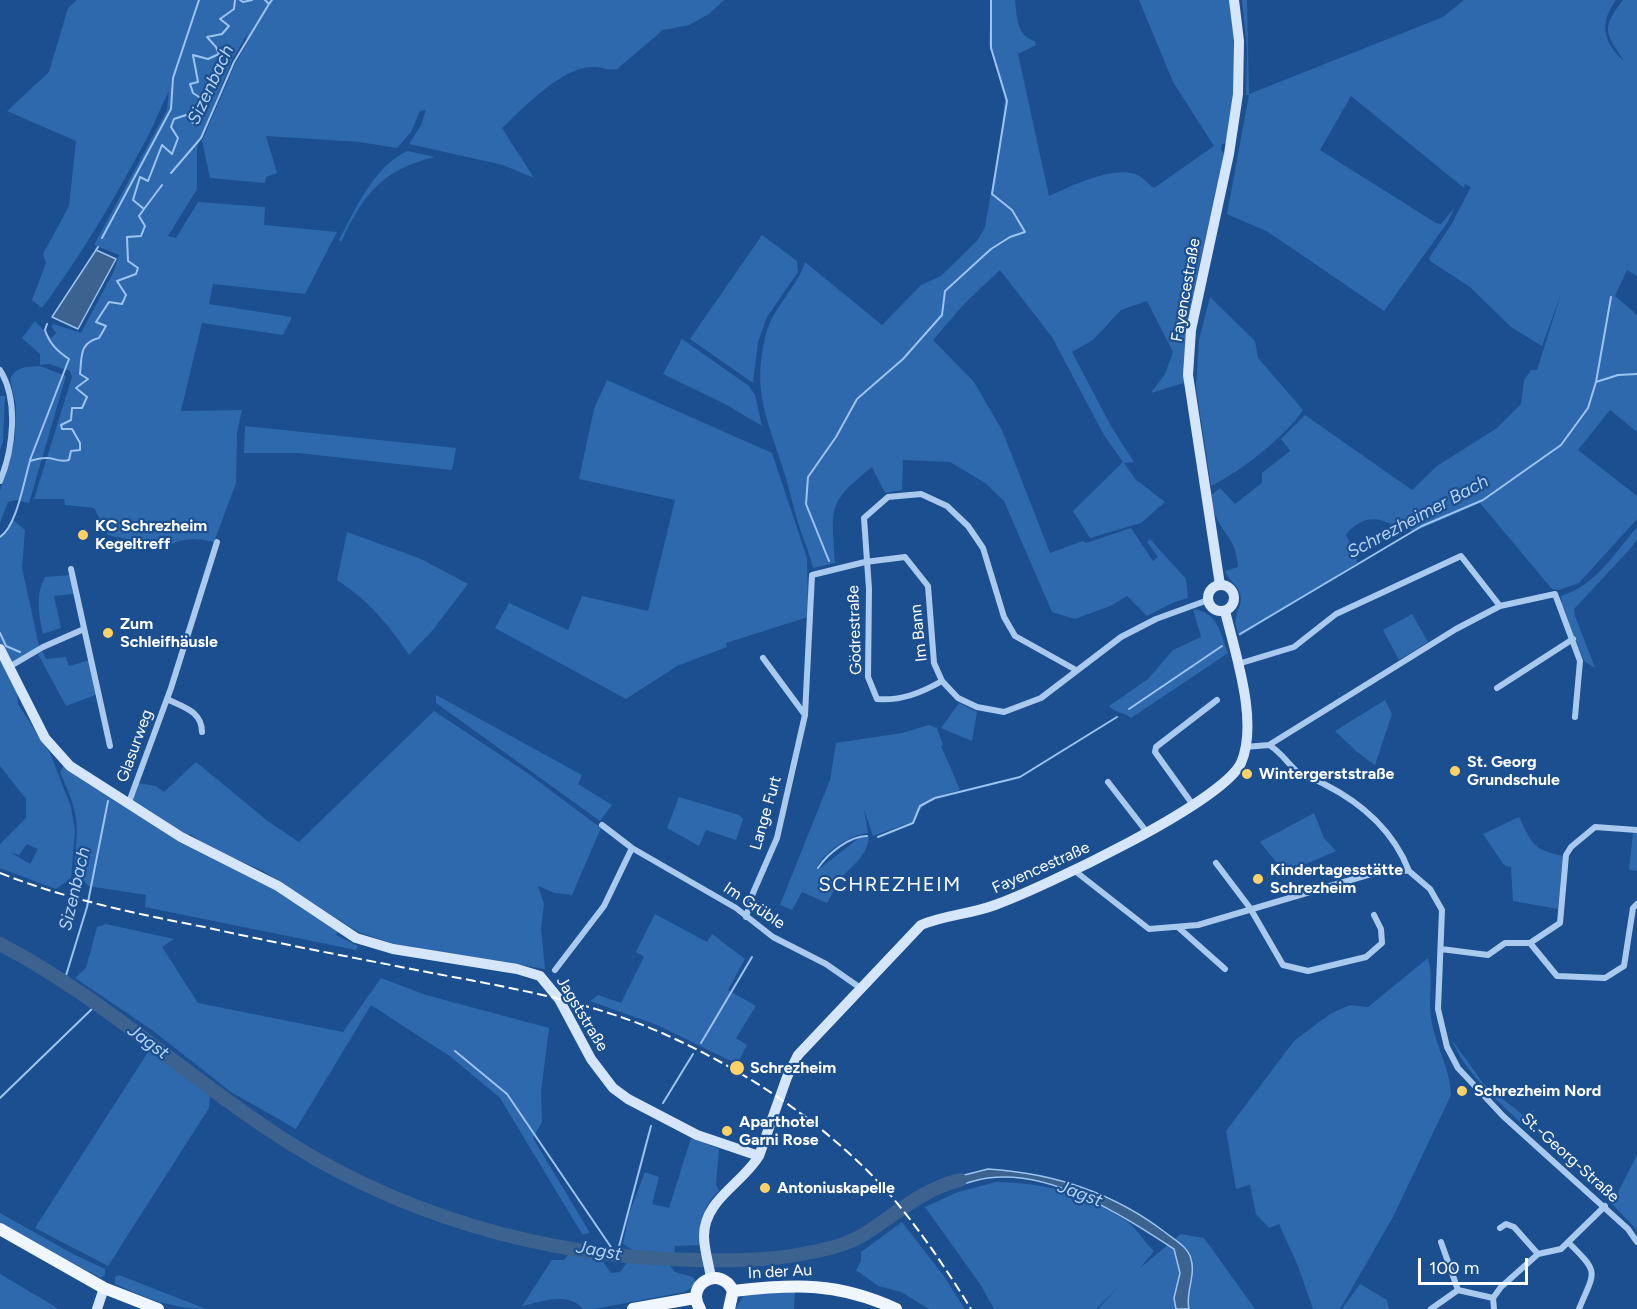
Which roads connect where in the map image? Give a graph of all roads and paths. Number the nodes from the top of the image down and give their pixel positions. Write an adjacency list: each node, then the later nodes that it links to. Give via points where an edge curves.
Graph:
1 (1234, 0): 8 (street, Fayencestraße, via 1239,41 1238,94 1191,330 1188,375)
2 (0, 370): 3 (street, via 11,406 11,438)
3 (0, 481)
4 (217, 542): 21 (street, Glasurweg)
5 (865, 562): 7 (street, Im Bann); 18 (street, via 864,518 888,497 921,494 947,506 983,548 1004,617 1015,636); 19 (street, Im Bann, via 905,557 928,586 934,663); 19 (street, Gödrestraße, via 869,589 868,677 877,699 903,698)
6 (71, 569): 12 (street)
7 (812, 575): 23 (street, Lange Furt)
8 (1220, 585): 9 (street, via 1212,588); 11 (street, Fayencestraße, via 1233,593 1234,602)
9 (1208, 600): 11 (street, via 1214,610); 18 (street, Im Bann, via 1120,637)
10 (1500, 606): 13 (street, via 1554,594); 16 (street, via 1461,555 1336,614 1294,647); 26 (street)
11 (1225, 611): 16 (street, Fayencestraße)
12 (84, 629): 17 (street); 27 (street)
13 (1573, 639): 20 (street); 24 (street, via 1580,661)
14 (0, 648): 17 (street, Jagststraße)
15 (763, 658): 23 (street)
16 (1237, 664): 28 (street, Fayencestraße, via 1247,710)
17 (9, 667): 30 (street, Jagststraße, via 45,738 70,766)
18 (1076, 670): 19 (street, Im Bann, via 1041,698 1004,712 977,707 958,698)
19 (942, 681)
20 (1497, 688)
21 (167, 699): 25 (street, Glasurweg, via 196,714); 30 (street, Glasurweg)
22 (1217, 700): 31 (street, via 1156,747 1155,752)
23 (805, 715): 42 (street, Lange Furt, via 777,838)
24 (1575, 717)
25 (202, 732)
26 (1269, 745): 28 (street); 38 (street, via 1281,752 1301,775 1340,792 1371,814 1401,851)
27 (110, 746)
28 (1245, 747): 31 (street, Fayencestraße, via 1240,764 1226,783)
29 (1108, 782): 34 (street)
30 (129, 802): 49 (street, Jagststraße, via 181,837 278,886 356,938 402,951 540,976 559,999 591,1059 613,1088 697,1135)
31 (1193, 805): 34 (street, Fayencestraße)
32 (602, 825): 35 (street, Im Grüble)
33 (1637, 830): 44 (street, via 1595,827 1571,847 1566,855 1560,923)
34 (1146, 831): 37 (street, Fayencestraße)
35 (632, 848): 42 (street, Im Grüble); 47 (street, via 604,906)
36 (1216, 863): 40 (street)
37 (1075, 871): 43 (street, via 1149,929); 48 (street, Fayencestraße, via 993,906 943,916 921,925)
38 (1409, 871): 40 (street, via 1388,869); 45 (street, St.-Georg-Straße, via 1430,889 1442,910)
39 (1637, 904): 44 (street, via 1633,908 1624,966 1605,978 1557,976)
40 (1250, 908): 41 (street, via 1283,965 1308,971 1366,957 1382,943); 43 (street)
41 (1374, 915)
42 (746, 917): 48 (street, Im Grüble)
43 (1179, 928): 46 (street)
44 (1530, 943): 45 (street, via 1505,943 1488,955)
45 (1441, 949): 50 (street, St.-Georg-Straße, via 1438,1009 1447,1047 1458,1068 1503,1116)
46 (1225, 969)
47 (555, 970)
48 (859, 987): 49 (street, Fayencestraße, via 798,1054)
49 (759, 1156): 57 (street, Fayencestraße, via 752,1168 714,1203 706,1220 705,1248)
50 (1605, 1206): 54 (street, St.-Georg-Straße); 55 (street)
51 (1500, 1227): 56 (street, via 1514,1227)
52 (0, 1229): 58 (main road)
53 (1441, 1242): 59 (street)
54 (1637, 1242)
55 (1569, 1243): 56 (street, via 1562,1249); 70 (street, via 1594,1273)
56 (1538, 1254): 61 (street)
57 (710, 1273): 60 (main road); 62 (main road, via 701,1282)
58 (104, 1288): 63 (street); 64 (main road)
59 (1458, 1290): 61 (street); 68 (street)
60 (733, 1291): 66 (main road); 67 (main road, In der Au, via 792,1284 831,1287 869,1296)
61 (1493, 1298): 69 (street)
62 (698, 1303): 65 (main road)
63 (97, 1309)
64 (158, 1309)
65 (633, 1309)
66 (729, 1309)
67 (896, 1309)
68 (1431, 1309)
69 (1494, 1309)
70 (1579, 1309)

